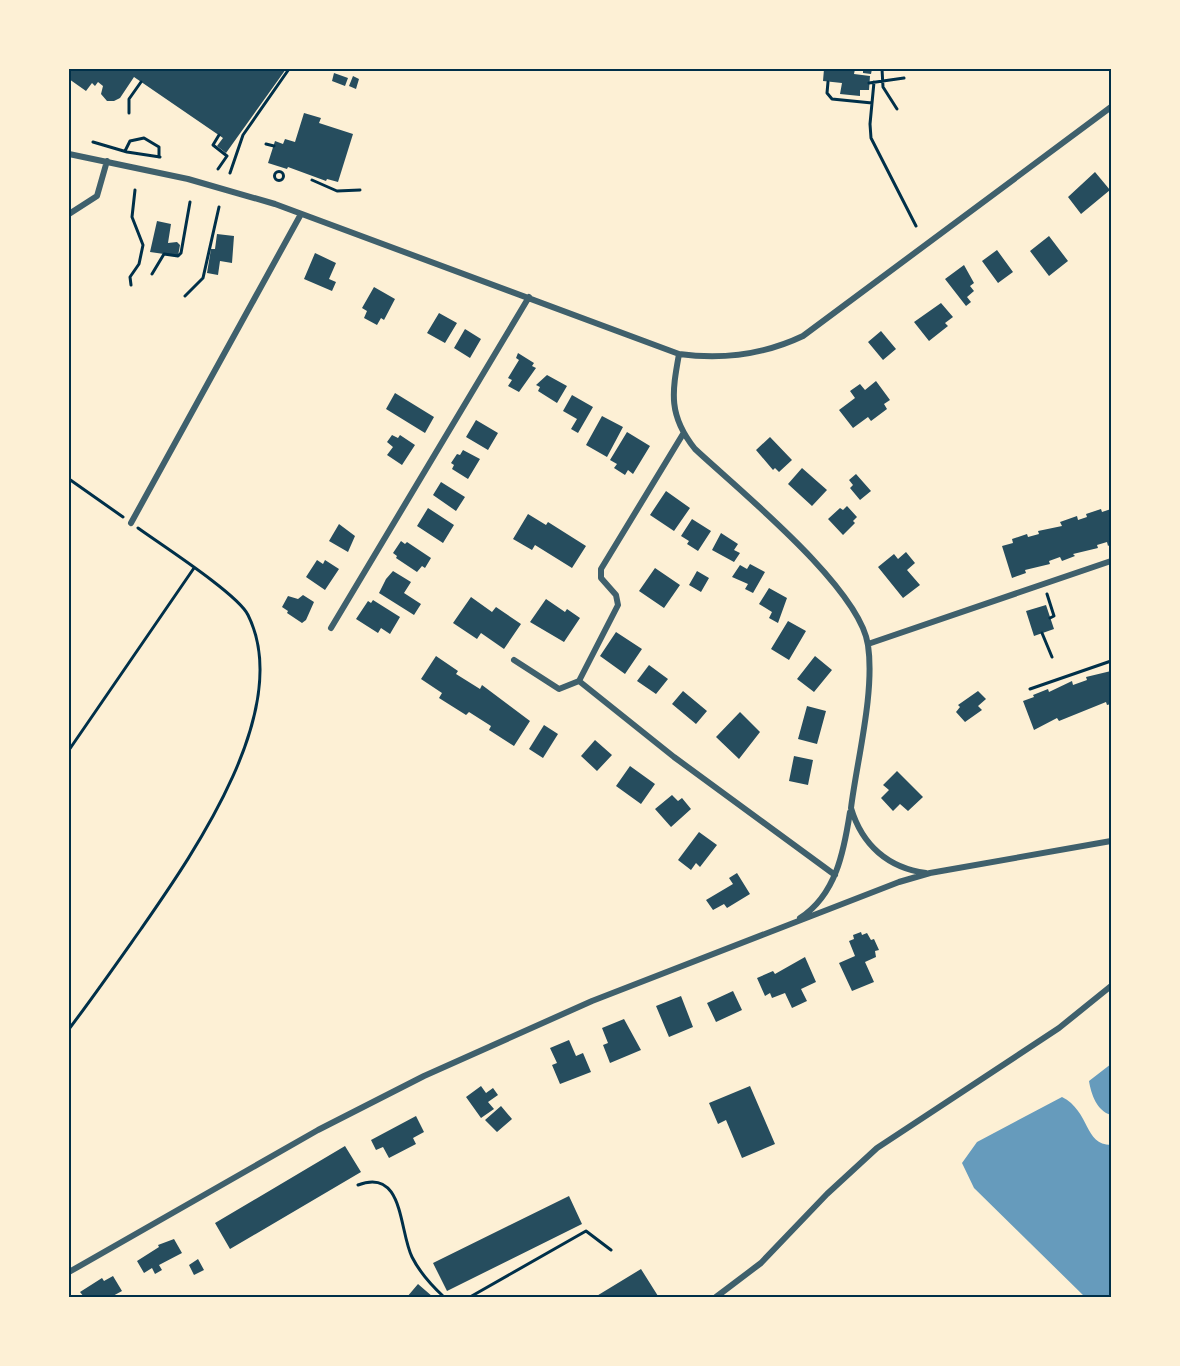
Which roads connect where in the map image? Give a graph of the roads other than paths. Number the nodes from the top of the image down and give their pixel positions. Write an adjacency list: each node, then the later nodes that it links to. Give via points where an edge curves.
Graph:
1 (1111, 107): 7 (street, via 803,336 762,352 733,357)
2 (69, 154): 3 (street)
3 (108, 161): 4 (street, via 97,196); 5 (street, via 229,190)
4 (69, 214)
5 (301, 214): 6 (street); 9 (street)
6 (529, 297): 7 (street); 11 (street)
7 (679, 354): 8 (street, via 673,400)
8 (683, 434): 12 (street, via 835,584 861,622); 14 (street, via 601,569 601,578 616,595 618,605)
9 (131, 523)
10 (1111, 561): 12 (street)
11 (331, 628)
12 (868, 644): 15 (street, via 868,684)
13 (514, 660): 14 (street, via 559,689)
14 (579, 681): 18 (street)
15 (851, 808): 17 (street, via 856,825 879,854 894,866); 18 (street)
16 (1111, 841): 17 (street)
17 (930, 873): 19 (street)
18 (834, 875): 19 (street, via 815,906)
19 (788, 925): 21 (street, via 592,1000 369,1102)
20 (1111, 986): 22 (street, via 1059,1028 877,1148 761,1263)
21 (69, 1272)
22 (716, 1297)

